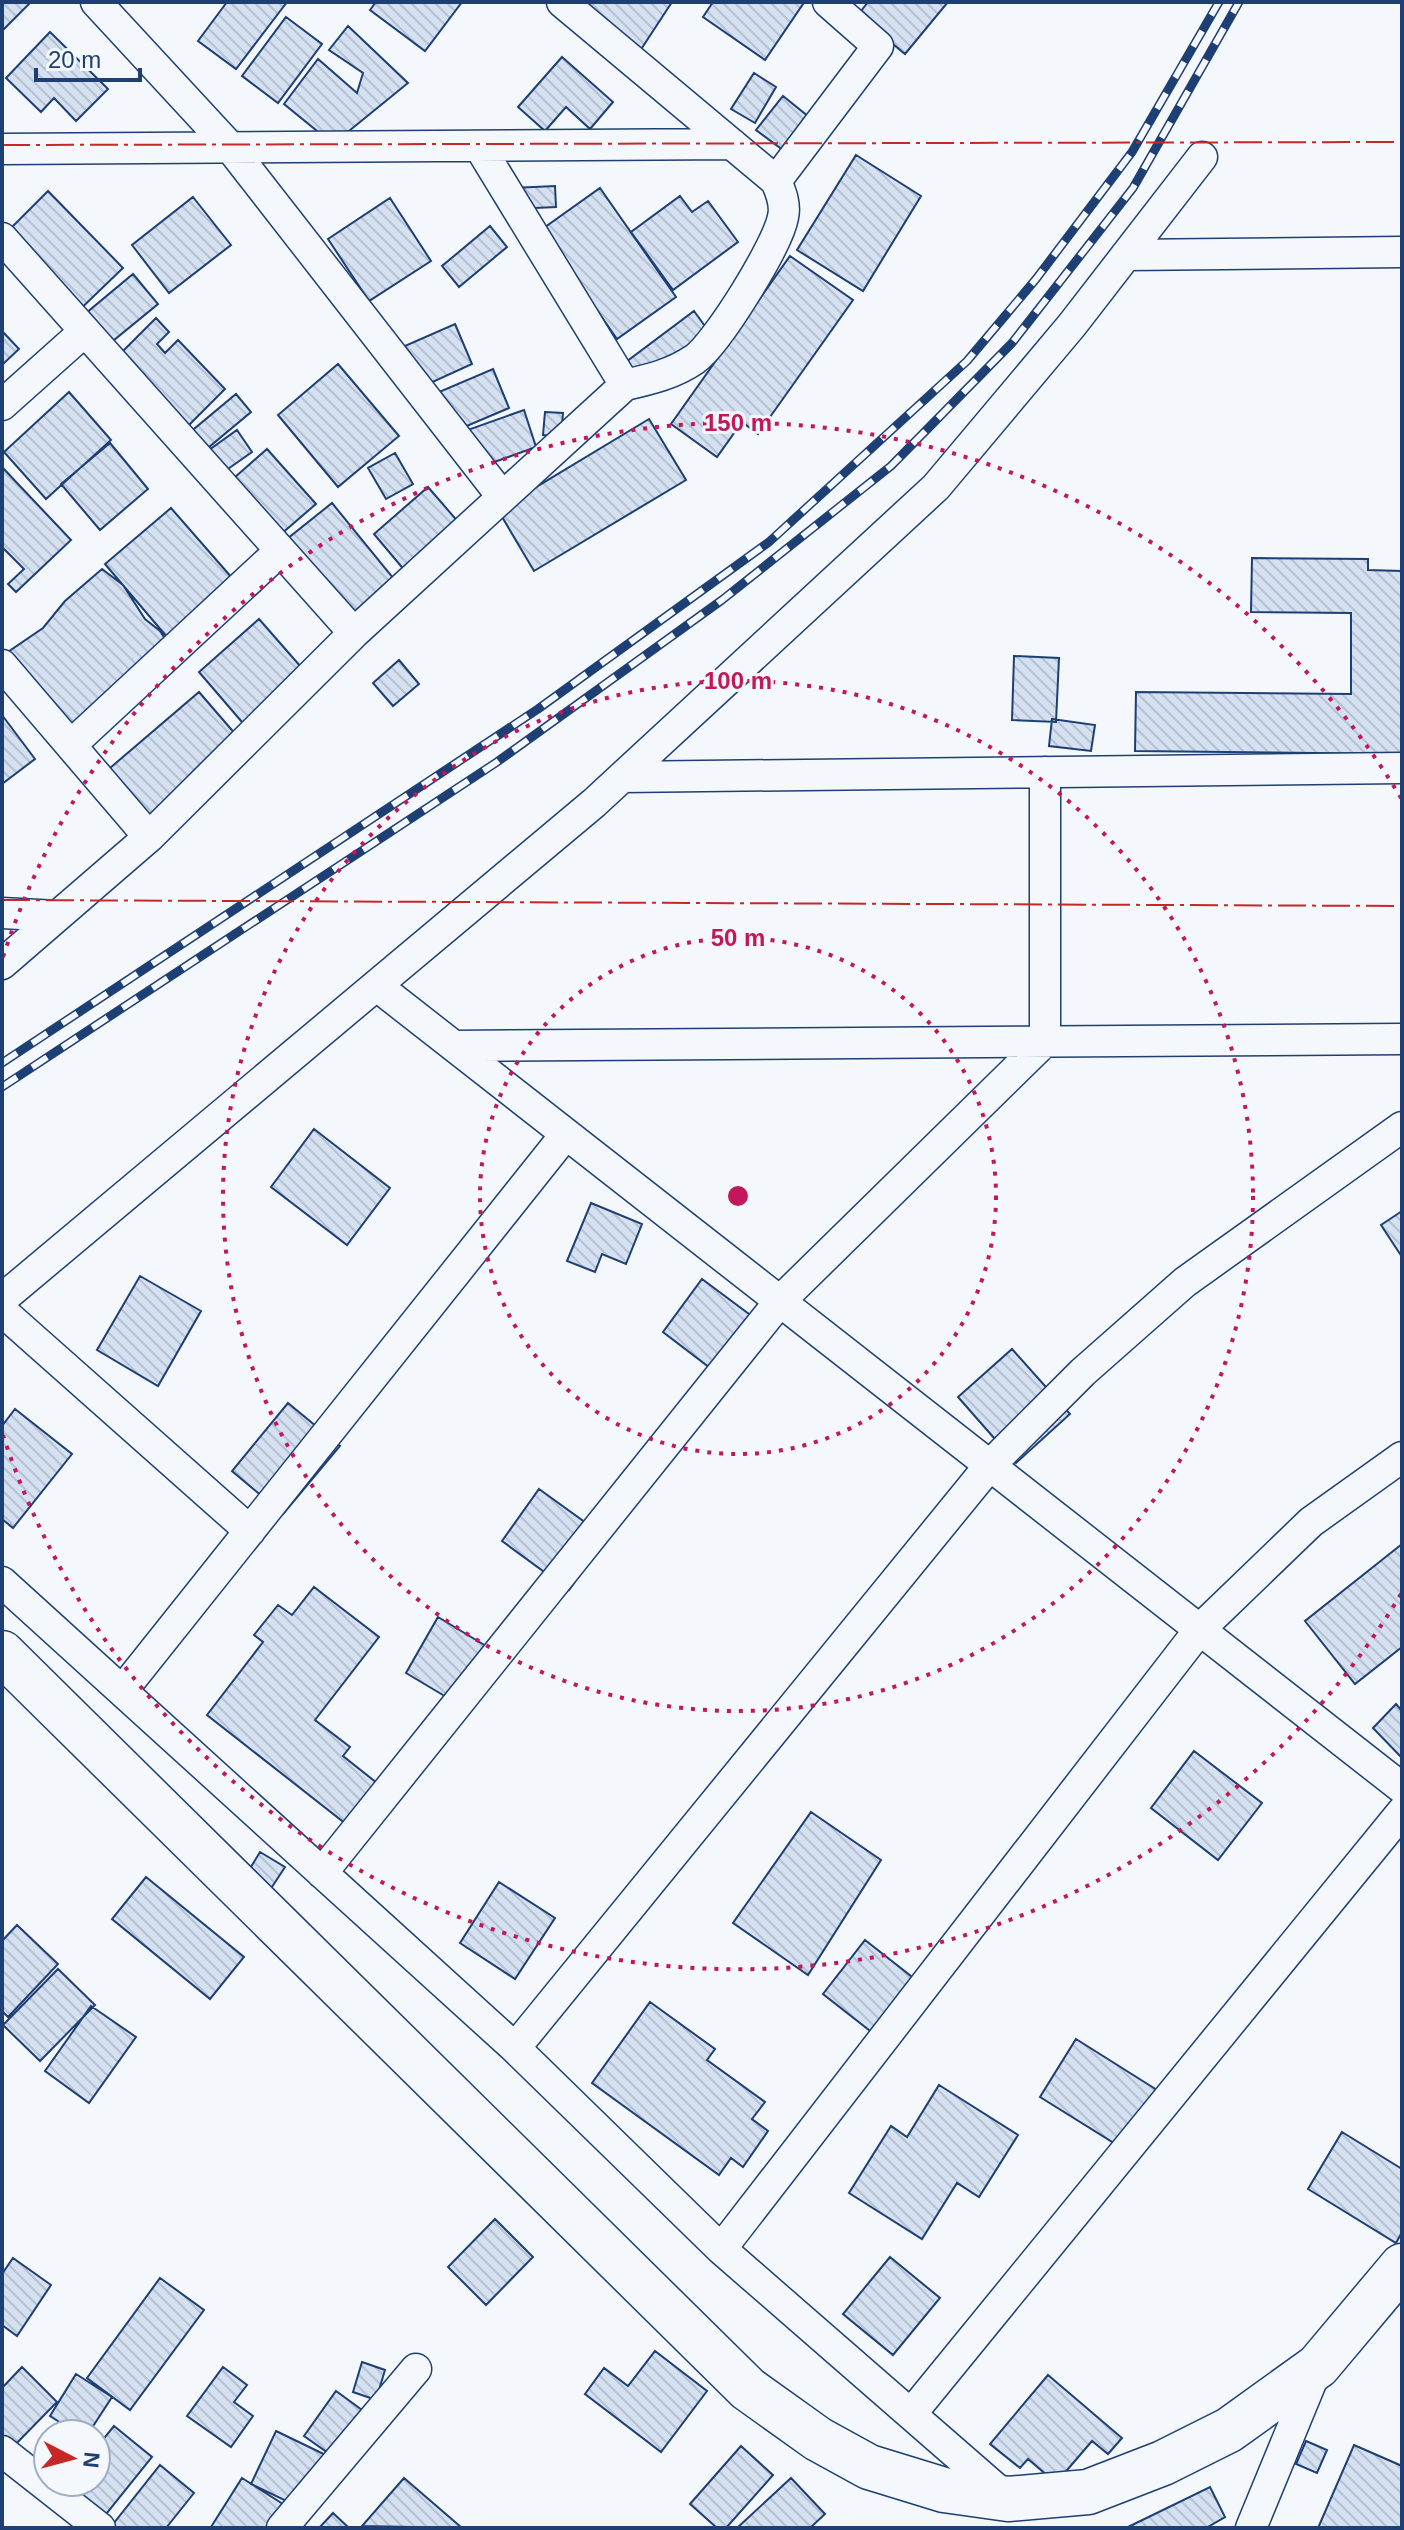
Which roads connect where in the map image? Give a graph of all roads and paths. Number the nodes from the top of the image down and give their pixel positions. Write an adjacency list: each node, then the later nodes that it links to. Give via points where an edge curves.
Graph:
1 (96, 2): 6 (street)
2 (562, 2): 4 (street)
3 (828, 2): 9 (street, via 878,46)
4 (732, 144): 5 (street); 9 (street)
5 (479, 146): 6 (street); 14 (street)
6 (230, 147): 7 (street); 16 (street)
7 (2, 149)
8 (1202, 157): 12 (street)
9 (776, 181): 14 (street, via 784,214 777,235 727,321 697,357 667,376)
10 (2, 238): 13 (street)
11 (1402, 252): 12 (street)
12 (1126, 255): 23 (street, via 936,487)
13 (85, 331): 15 (street); 17 (street)
14 (625, 385): 16 (street)
15 (2, 405)
16 (501, 495): 18 (street)
17 (280, 551): 18 (street); 20 (street)
18 (354, 633): 24 (street)
19 (2, 665): 20 (street)
20 (71, 745): 24 (street)
21 (1402, 768): 22 (street)
22 (1045, 772): 23 (street); 30 (street)
23 (622, 777): 28 (street)
24 (149, 837): 26 (street)
25 (2, 913): 26 (street)
26 (57, 916): 27 (street)
27 (2, 964)
28 (377, 986): 31 (street); 34 (street)
29 (1402, 1039): 30 (street)
30 (1045, 1041): 31 (street); 35 (street)
31 (454, 1046): 33 (street)
32 (1402, 1127): 38 (street, via 1185,1282 1083,1372)
33 (566, 1134): 35 (street); 39 (street)
34 (2, 1299)
35 (780, 1301): 38 (street); 46 (street)
36 (2, 1311): 39 (street)
37 (1402, 1457): 41 (street, via 1311,1522)
38 (990, 1465): 41 (street); 47 (street)
39 (250, 1531): 43 (street)
40 (2, 1582): 43 (street)
41 (1200, 1629): 44 (street); 48 (street)
42 (2, 1653): 54 (street, via 748,2389 818,2439 869,2467 944,2490)
43 (122, 1691): 46 (street)
44 (1402, 1788)
45 (1402, 1812): 52 (street)
46 (322, 1873): 47 (street)
47 (515, 2048): 48 (street)
48 (721, 2249): 52 (street)
49 (1402, 2266): 50 (street)
50 (1318, 2366): 54 (street, via 1229,2430 1163,2463 1088,2492); 57 (street)
51 (416, 2369): 56 (street)
52 (911, 2414): 54 (street)
53 (2, 2451): 55 (street)
54 (1008, 2499)
55 (100, 2528)
56 (282, 2528)
57 (1251, 2528)

